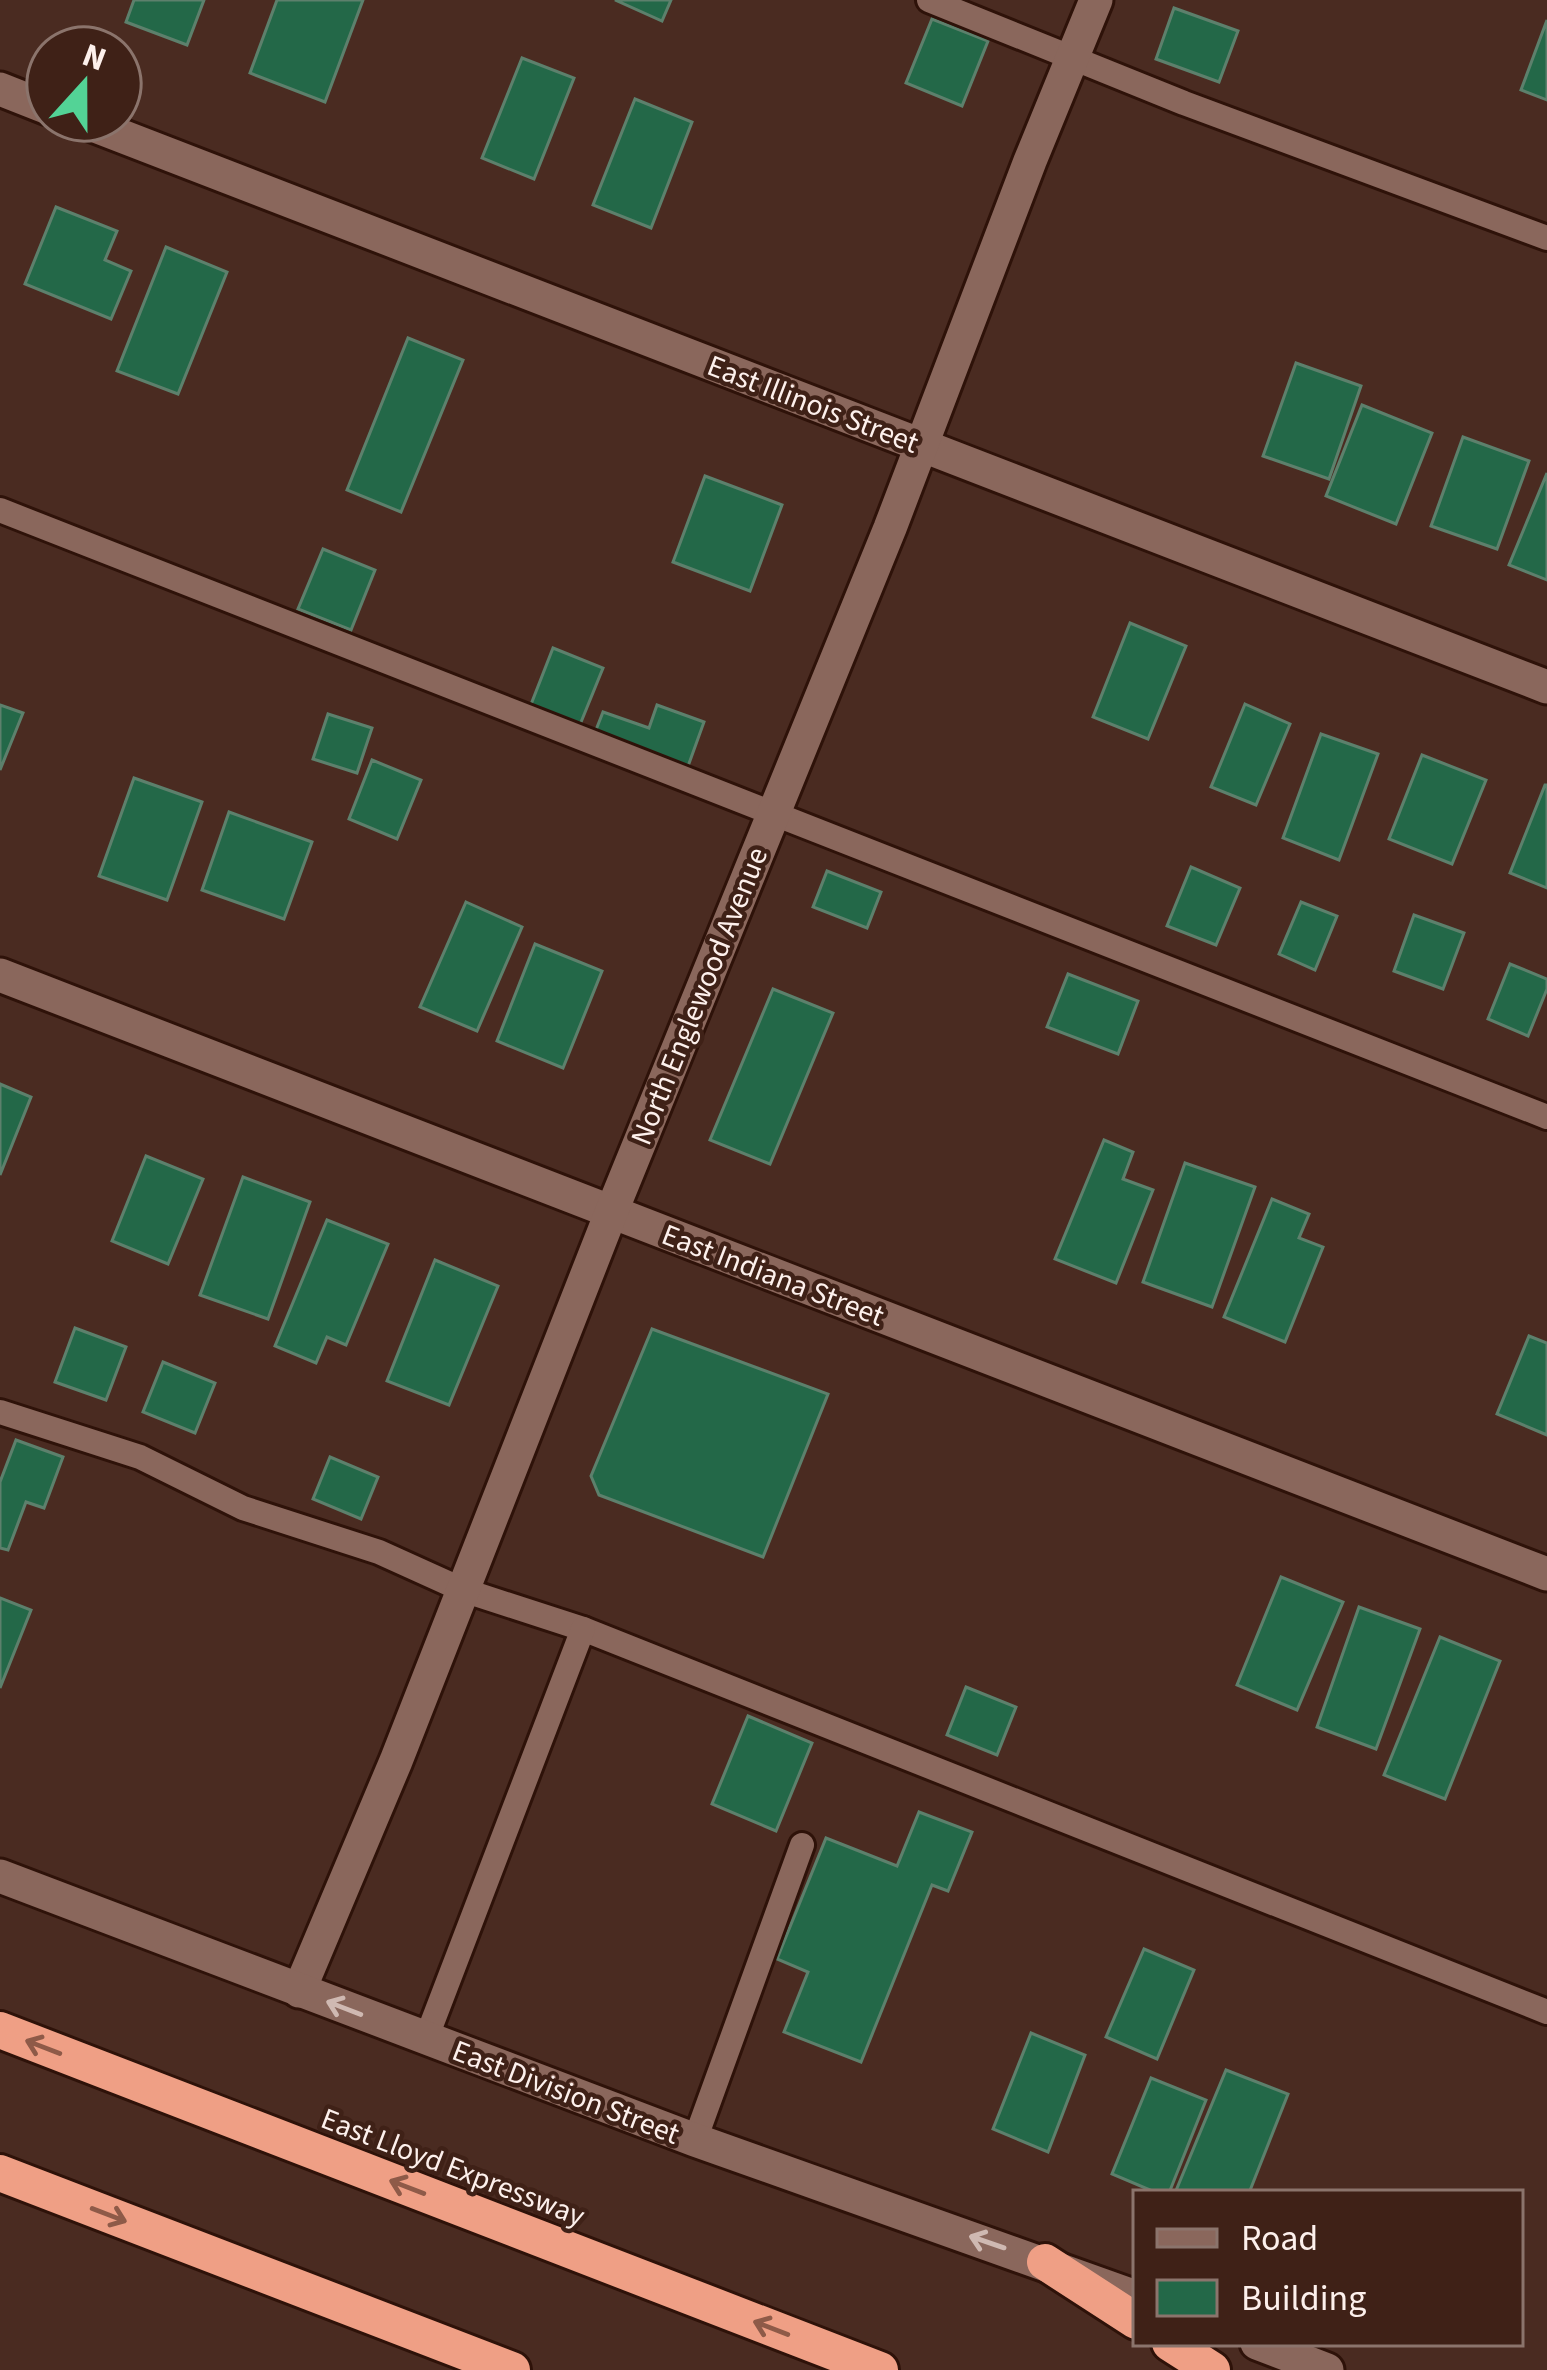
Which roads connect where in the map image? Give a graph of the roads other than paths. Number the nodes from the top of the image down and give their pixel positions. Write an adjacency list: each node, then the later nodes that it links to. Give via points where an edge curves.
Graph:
1 (929, 0): 3 (lane)
2 (1096, 0): 3 (street, North Englewood Avenue)
3 (1073, 56): 5 (lane); 6 (street, North Englewood Avenue)
4 (142, 144): 6 (street, East Illinois Street)
5 (1547, 238)
6 (921, 445): 8 (street, East Illinois Street); 9 (street, North Englewood Avenue)
7 (0, 510): 9 (lane)
8 (1547, 686)
9 (773, 815): 11 (lane); 12 (street, North Englewood Avenue)
10 (0, 975): 12 (street, East Indiana Street)
11 (1547, 1117)
12 (610, 1213): 14 (street, East Indiana Street); 15 (street, North Englewood Avenue)
13 (0, 1412): 15 (lane, via 140,1457 243,1508 379,1552)
14 (1547, 1574)
15 (463, 1590): 16 (lane); 19 (street, North Englewood Avenue)
16 (583, 1629): 20 (lane); 22 (lane)
17 (802, 1845): 23 (lane)
18 (0, 1876): 19 (street, East Division Street)
19 (299, 1991): 22 (street, East Division Street, one-way to 19)
20 (1547, 2012)
21 (0, 2030): 31 (highway, East Lloyd Expressway, one-way to 21)
22 (426, 2039): 23 (street, East Division Street)
23 (695, 2140): 25 (street, East Division Street, one-way to 23)
24 (0, 2173): 30 (highway, one-way to 30)
25 (1046, 2262): 26 (street, East Division Street); 27 (highway)
26 (1133, 2296)
27 (1133, 2319)
28 (1175, 2346): 32 (highway)
29 (1264, 2346): 33 (street)
30 (512, 2370)
31 (880, 2370)
32 (1212, 2370)
33 (1327, 2370)

